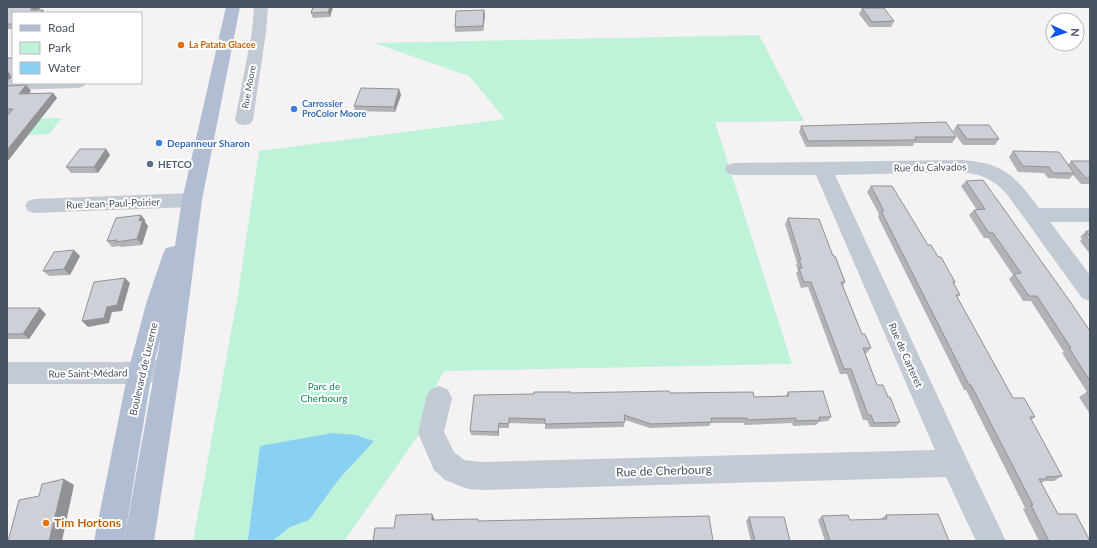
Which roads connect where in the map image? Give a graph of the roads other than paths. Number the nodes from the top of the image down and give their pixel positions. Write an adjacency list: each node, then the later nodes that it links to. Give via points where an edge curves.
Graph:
1 (233, 7): 8 (main road, Boulevard de Lucerne)
2 (261, 7): 5 (street, Rue Moore)
3 (42, 84): 4 (street)
4 (7, 85)
5 (244, 120)
6 (734, 169): 7 (street, Rue du Calvados)
7 (823, 169): 10 (street, Rue du Calvados, via 962,166 985,168 1006,180); 17 (street, Rue de Carteret)
8 (192, 200): 9 (street, Rue Jean-Paul-Poirier); 13 (main road, Boulevard de Lucerne); 14 (main road, Boulevard de Lucerne, via 158,304)
9 (35, 206)
10 (1033, 215): 11 (street); 12 (street, Rue du Calvados)
11 (1090, 215)
12 (1090, 292)
13 (168, 370): 14 (street, Rue Saint-Médard); 19 (main road, Boulevard de Lucerne)
14 (140, 372): 15 (street, Rue Saint-Médard); 18 (main road, Boulevard de Lucerne)
15 (7, 373)
16 (439, 398): 17 (street, Rue de Cherbourg, via 431,433 444,461 455,470 482,476)
17 (954, 463): 20 (street, Rue de Carteret)
18 (109, 541)
19 (139, 541)
20 (991, 541)

